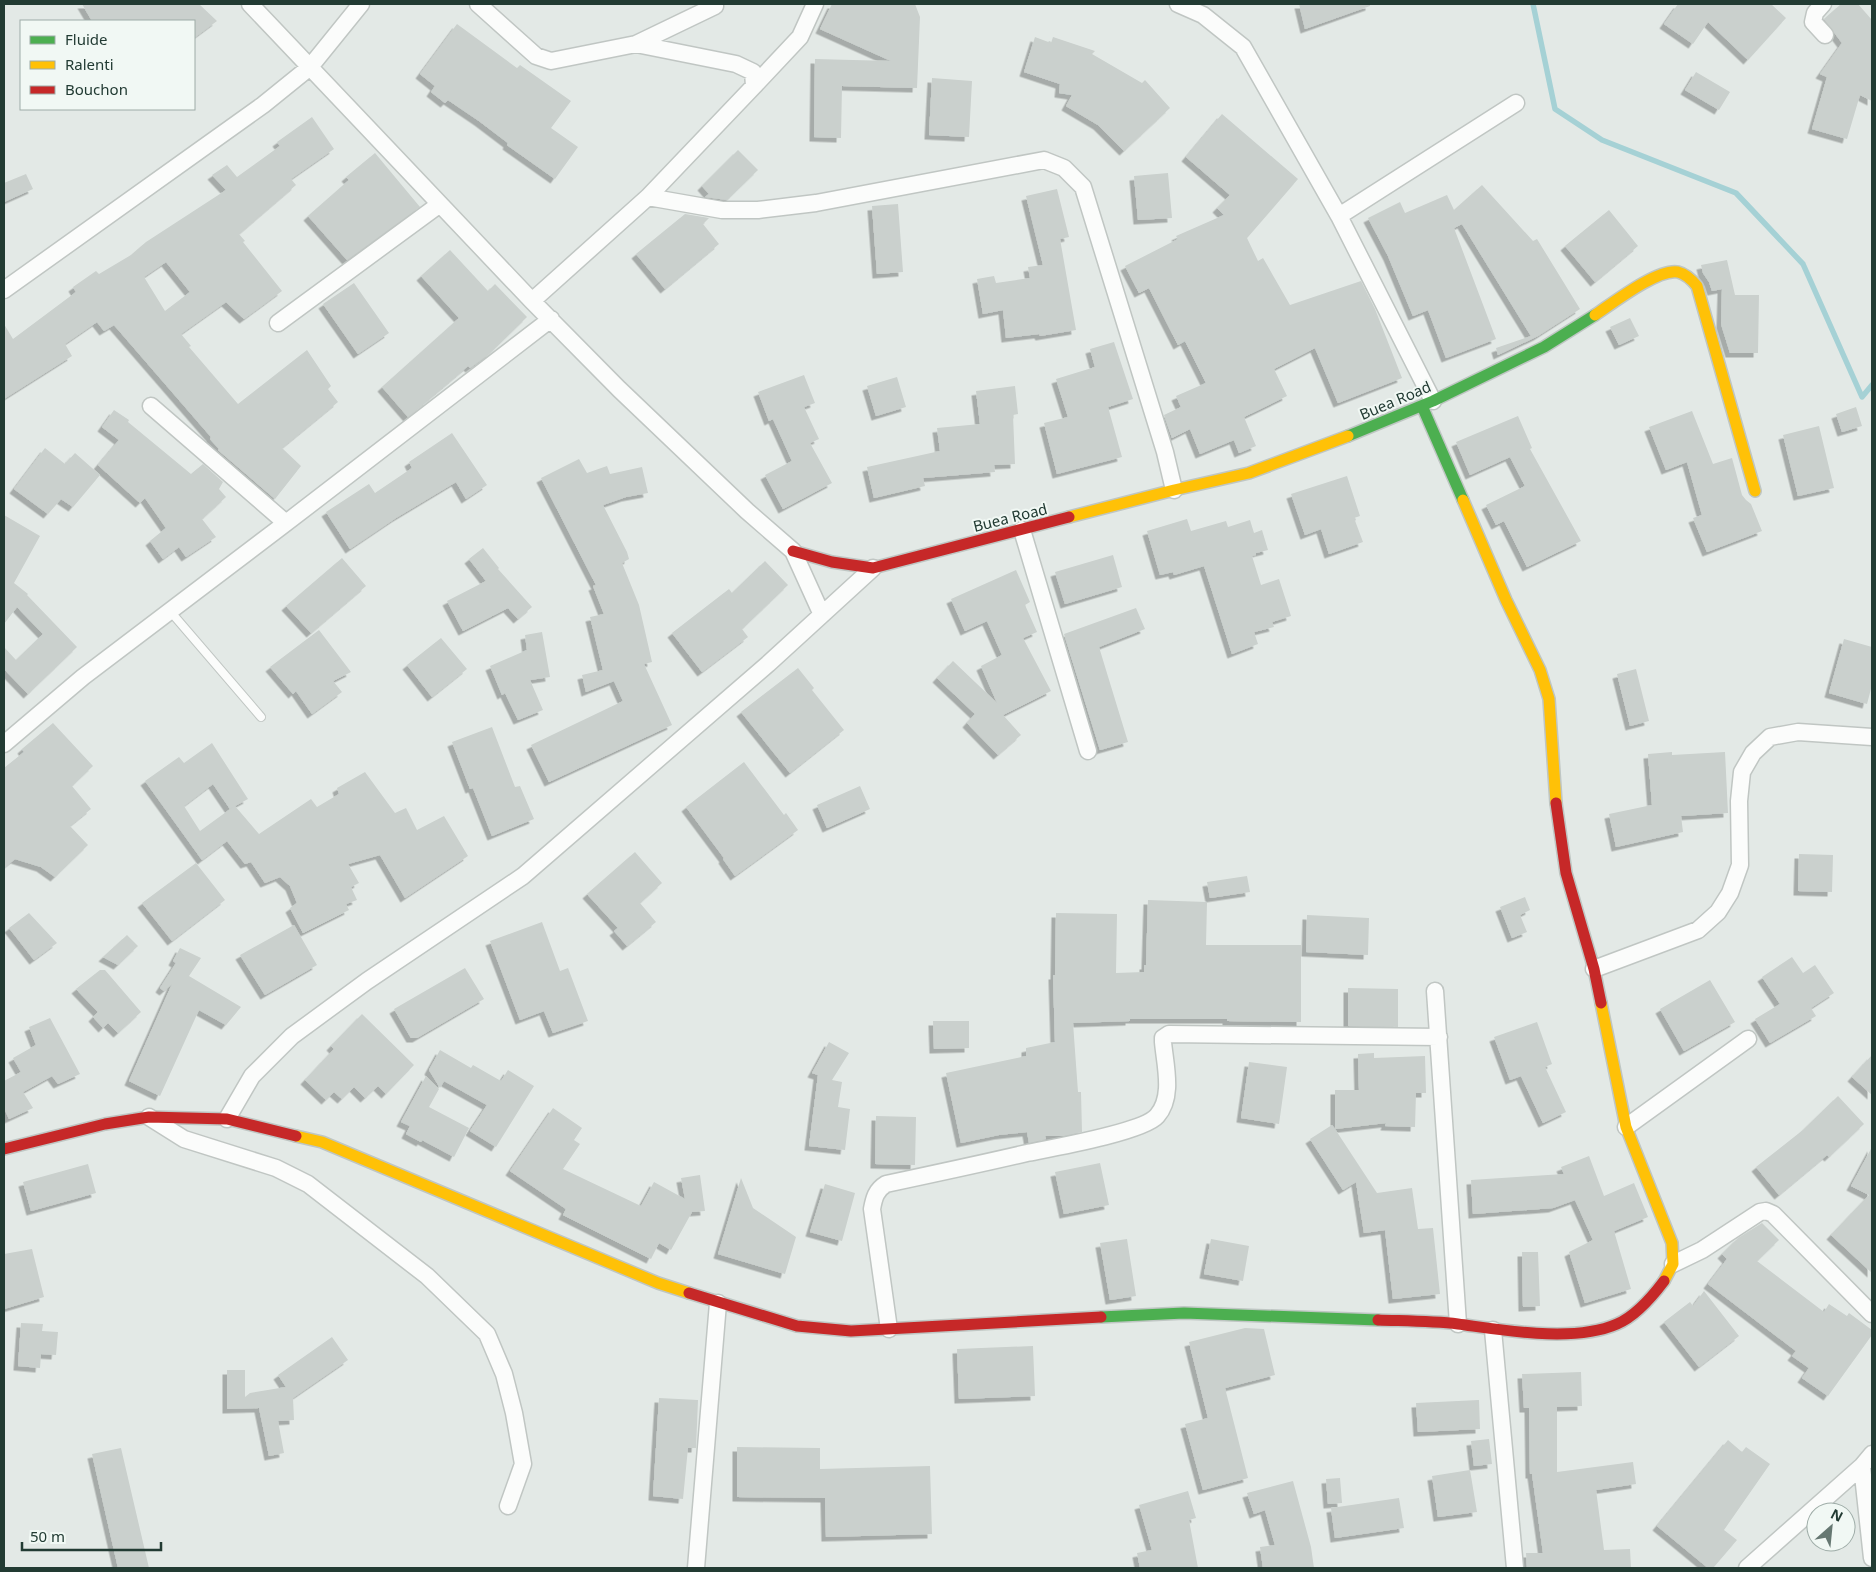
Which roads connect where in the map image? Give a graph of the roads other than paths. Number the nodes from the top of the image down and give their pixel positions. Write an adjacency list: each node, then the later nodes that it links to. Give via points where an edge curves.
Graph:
1 (250, 4): 10 (street)
2 (360, 4): 10 (street)
3 (478, 4): 9 (street, via 536,56 551,61)
4 (815, 4): 11 (street, via 800,37)
5 (1178, 4): 15 (street, via 1203,15 1243,47)
6 (1823, 4): 8 (street, via 1815,13 1813,22)
7 (715, 6): 9 (street)
8 (1825, 35)
9 (636, 44): 11 (street, via 736,64 753,72)
10 (310, 68): 14 (street); 16 (street)
11 (754, 86): 13 (street)
12 (1516, 103): 15 (street)
13 (648, 197): 17 (street); 22 (street, via 722,210 758,210 816,203 1044,160 1064,168 1084,187)
14 (440, 204): 17 (street); 19 (street)
15 (1339, 216): 20 (street)
16 (4, 290)
17 (532, 301): 18 (street)
18 (551, 318): 24 (street); 26 (street, via 626,395)
19 (278, 323)
20 (1427, 403): 22 (street, Buea Road, via 1249,473); 23 (street, Buea Road, via 1544,347 1656,276 1678,272 1690,277 1697,286); 34 (street, via 1506,600 1540,670 1548,699 1562,854)
21 (151, 406): 24 (street)
22 (1174, 490): 25 (street, Buea Road)
23 (1754, 491)
24 (286, 523): 28 (street)
25 (1022, 530): 27 (street, Buea Road); 33 (street)
26 (793, 551): 27 (street, via 832,562); 29 (street)
27 (873, 568): 29 (street)
28 (170, 610): 30 (lane); 32 (street, via 83,676)
29 (822, 615): 39 (street, via 523,876 366,981 292,1036 252,1076)
30 (261, 717)
31 (1872, 737): 34 (street, via 1798,732 1770,737 1753,753 1742,772 1740,865 1730,893 1718,912 1698,930)
32 (4, 744)
33 (1088, 751)
34 (1594, 969): 40 (street)
35 (1435, 991): 36 (street)
36 (1438, 1037): 45 (street); 46 (street, via 1169,1034 1163,1038 1167,1096 1152,1121 1083,1141 886,1184 879,1189 872,1209)
37 (1748, 1039): 40 (street)
38 (149, 1118): 39 (street); 41 (street, via 105,1124); 49 (street, via 184,1139 276,1168 308,1184 427,1276 487,1334 504,1374 523,1464)
39 (227, 1119): 43 (street, via 322,1142 658,1283)
40 (1626, 1127): 42 (street, via 1672,1243)
41 (4, 1149)
42 (1673, 1264): 44 (street, via 1766,1211 1773,1214); 47 (street, via 1648,1302 1618,1324 1596,1332 1573,1334)
43 (718, 1303): 46 (street, via 797,1326 851,1331); 51 (street)
44 (1872, 1314)
45 (1458, 1324): 46 (street, via 1184,1313); 47 (street)
46 (889, 1329)
47 (1493, 1330): 52 (street)
48 (1867, 1460): 50 (street); 53 (street)
49 (508, 1506)
50 (1872, 1558)
51 (696, 1568)
52 (1515, 1568)
53 (1747, 1568)

